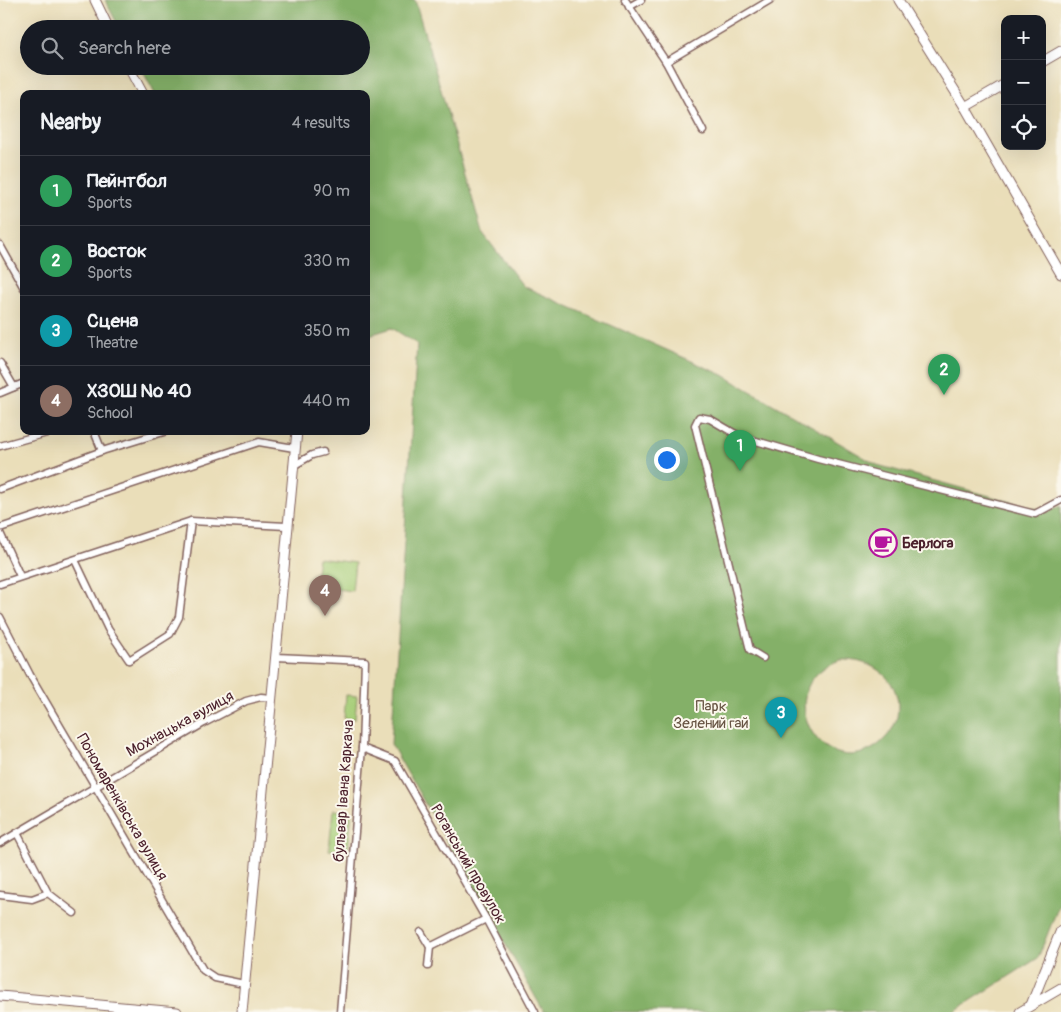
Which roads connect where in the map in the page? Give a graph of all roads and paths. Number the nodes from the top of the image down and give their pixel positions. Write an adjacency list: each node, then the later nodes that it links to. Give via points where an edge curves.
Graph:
1 (95, 0): 7 (street)
2 (625, 0): 6 (street)
3 (641, 0): 6 (street)
4 (770, 0): 10 (street)
5 (898, 0): 14 (street)
6 (629, 7): 10 (street)
7 (105, 20)
8 (1061, 51): 9 (street)
9 (1045, 60)
10 (666, 62): 15 (street)
11 (133, 75): 13 (street)
12 (1001, 86): 14 (street)
13 (141, 90)
14 (964, 107): 17 (street)
15 (703, 131)
16 (0, 245): 19 (street)
17 (1057, 259): 18 (street)
18 (1061, 274)
19 (20, 281)
20 (0, 363): 22 (street)
21 (20, 385): 22 (street)
22 (14, 387): 23 (street)
23 (0, 392)
24 (40, 435): 28 (street)
25 (96, 435): 30 (street)
26 (154, 435): 30 (street)
27 (296, 435): 29 (street)
28 (0, 446)
29 (294, 448): 32 (street); 37 (street, via 259,442)
30 (102, 451): 33 (street)
31 (323, 452): 32 (street)
32 (292, 467): 36 (street)
33 (0, 489)
34 (1061, 500): 44 (street, via 1035,514 739,436 710,419 700,417 695,425 750,650)
35 (191, 521): 36 (street); 39 (street); 39 (street, via 179,617 170,634 129,660 108,629)
36 (286, 526): 43 (street)
37 (0, 528)
38 (0, 534): 40 (street)
39 (75, 560): 40 (street)
40 (20, 576): 41 (street)
41 (0, 584)
42 (0, 617): 47 (street, Пономаренківська вулиця)
43 (276, 657): 45 (street); 46 (street, бульвар Івана Каркача, via 365,661)
44 (763, 658)
45 (272, 698): 47 (street, Мохнацька вулиця, via 246,701); 58 (street)
46 (362, 748): 53 (street, Роганський провулок, via 395,761); 64 (street, бульвар Івана Каркача)
47 (96, 787): 48 (street, Мохнацька вулиця); 58 (street, Пономаренківська вулиця, via 203,970 215,978)
48 (18, 833): 49 (street, Мохнацька вулиця); 50 (street)
49 (0, 843)
50 (48, 893): 51 (street, via 32,899); 52 (street)
51 (0, 896)
52 (74, 913)
53 (486, 919): 56 (street); 65 (street, Роганський провулок)
54 (1061, 930): 61 (street)
55 (421, 932): 56 (street)
56 (430, 947): 57 (street)
57 (428, 966)
58 (244, 984): 63 (street)
59 (1061, 988): 61 (street)
60 (0, 996): 62 (street)
61 (1031, 1005): 66 (street)
62 (177, 1012)
63 (242, 1012)
64 (340, 1012)
65 (535, 1012)
66 (1020, 1012)

